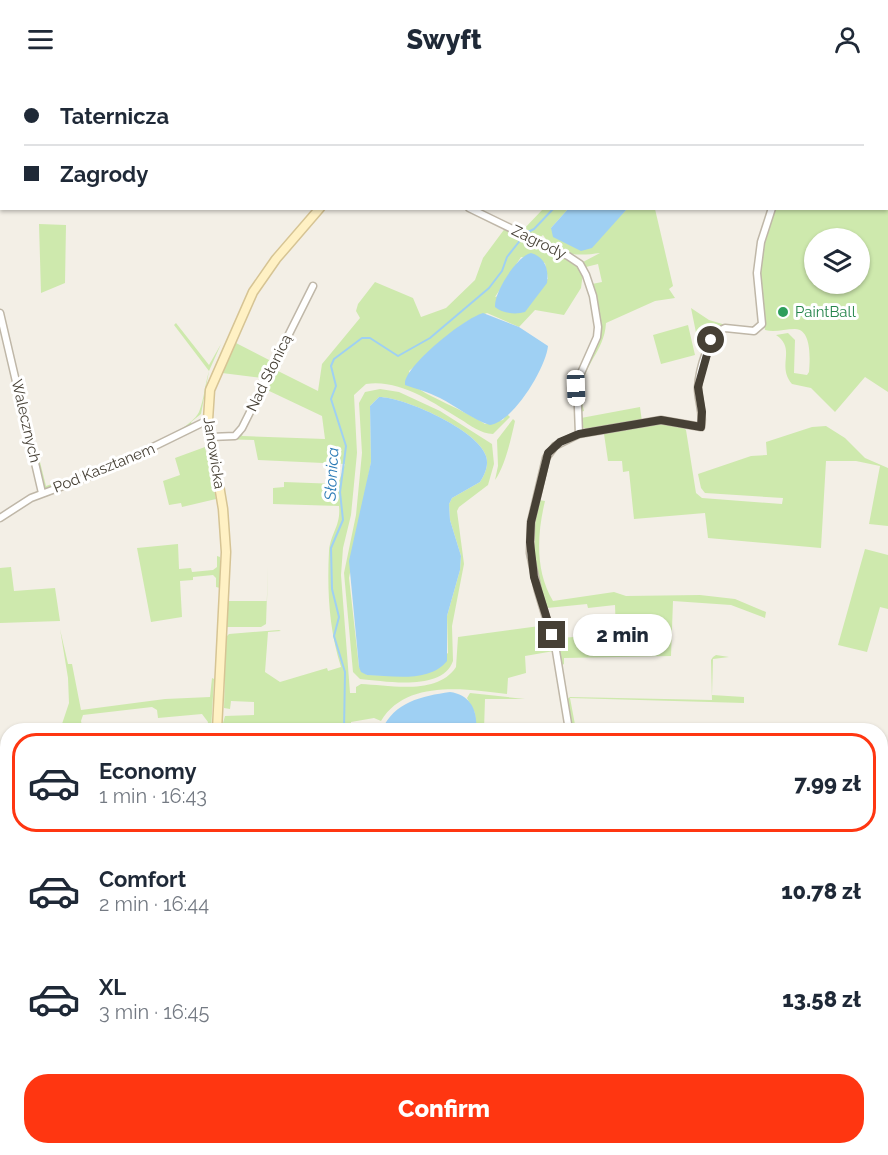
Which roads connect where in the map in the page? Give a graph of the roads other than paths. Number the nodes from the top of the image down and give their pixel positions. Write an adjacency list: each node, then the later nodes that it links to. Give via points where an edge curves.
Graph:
1 (318, 210): 6 (street, Janowicka, via 253,292 212,382)
2 (473, 210): 7 (street, Zagrody, via 568,256 582,268 593,296 598,332 577,382)
3 (771, 210): 7 (street, via 757,273 762,324 751,331 725,328 714,336 699,382 701,427 661,420)
4 (313, 286): 8 (street, Nad Słonicą, via 242,428 235,436)
5 (0, 313): 9 (street, Walecznych)
6 (208, 420): 8 (street, Janowicka); 9 (street, Pod Kasztanem, via 106,470)
7 (579, 434): 12 (street, via 560,442 548,453 530,535 534,577 556,651)
8 (210, 437): 11 (street, Janowicka, via 222,500 226,552)
9 (42, 493): 10 (street, Pod Kasztanem)
10 (0, 518)
11 (217, 723)
12 (568, 723)

